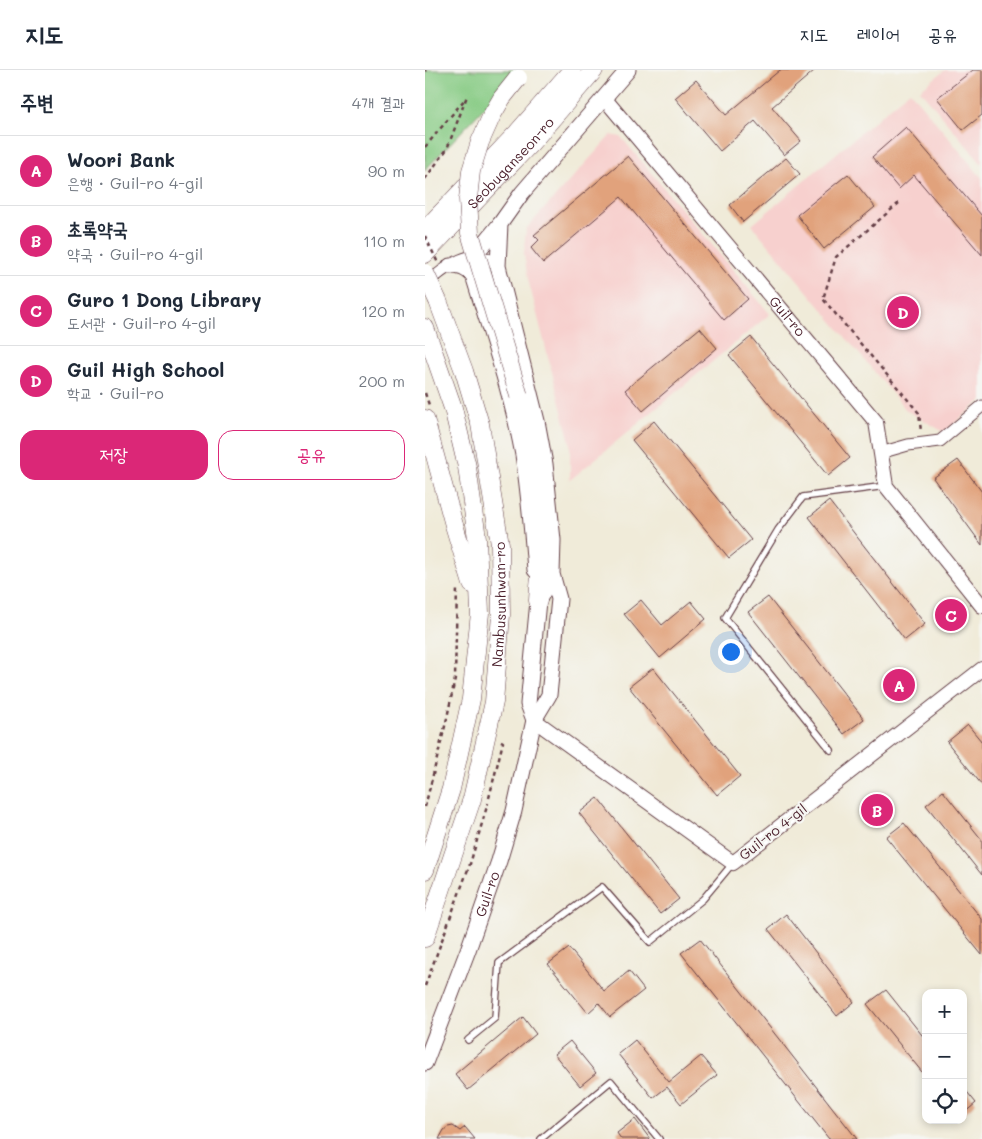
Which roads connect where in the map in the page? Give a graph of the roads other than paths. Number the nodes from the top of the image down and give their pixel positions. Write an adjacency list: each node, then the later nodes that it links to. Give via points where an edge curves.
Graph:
1 (572, 70): 7 (main road, Seobuganseon-ro)
2 (594, 70): 8 (main road, Seobuganseon-ro, via 530,144)
3 (629, 70): 5 (main road)
4 (521, 74): 19 (main road, bridge, via 492,115 480,142 471,171 468,199 470,233 519,396 533,459 542,538)
5 (604, 98): 6 (main road, via 521,194); 16 (street, Guil-ro, via 876,422)
6 (500, 224): 9 (main road); 10 (main road, Guil-ro)
7 (425, 230)
8 (425, 254)
9 (474, 256): 10 (street, via 488,258); 11 (street)
10 (498, 266): 18 (main road, Guil-ro, via 544,455 553,540)
11 (439, 271): 12 (street); 19 (main road, via 458,266 473,275 510,396 523,454); 27 (main road, Nambusunhwan-ro, bridge, via 438,301 465,371 480,424 500,544 501,615 494,702 472,799)
12 (425, 284)
13 (425, 328): 21 (main road, Nambusunhwan-ro, via 453,408 467,467 477,538)
14 (982, 406): 16 (street, via 940,441)
15 (425, 419): 21 (main road)
16 (881, 453): 17 (street, Guil-ro)
17 (886, 486): 20 (street); 24 (lane, via 803,497 778,530 725,618)
18 (552, 574): 19 (main road, Guil-ro); 23 (main road, Guil-ro, via 559,599 549,695)
19 (538, 601): 23 (main road, Guil-ro, via 528,704)
20 (982, 606)
21 (481, 613): 26 (main road, Nambusunhwan-ro, via 471,699 451,789)
22 (982, 669): 25 (street, Guil-ro 4-gil)
23 (534, 720): 25 (street, Guil-ro 4-gil); 29 (main road, Guil-ro, via 514,811 499,861)
24 (831, 750)
25 (733, 863): 28 (lane, via 703,899 650,942 602,887 499,963 495,1018)
26 (425, 870)
27 (425, 938)
28 (468, 1040)
29 (425, 1063)
30 (541, 1139): 31 (lane, via 611,1082)
31 (659, 1139)

